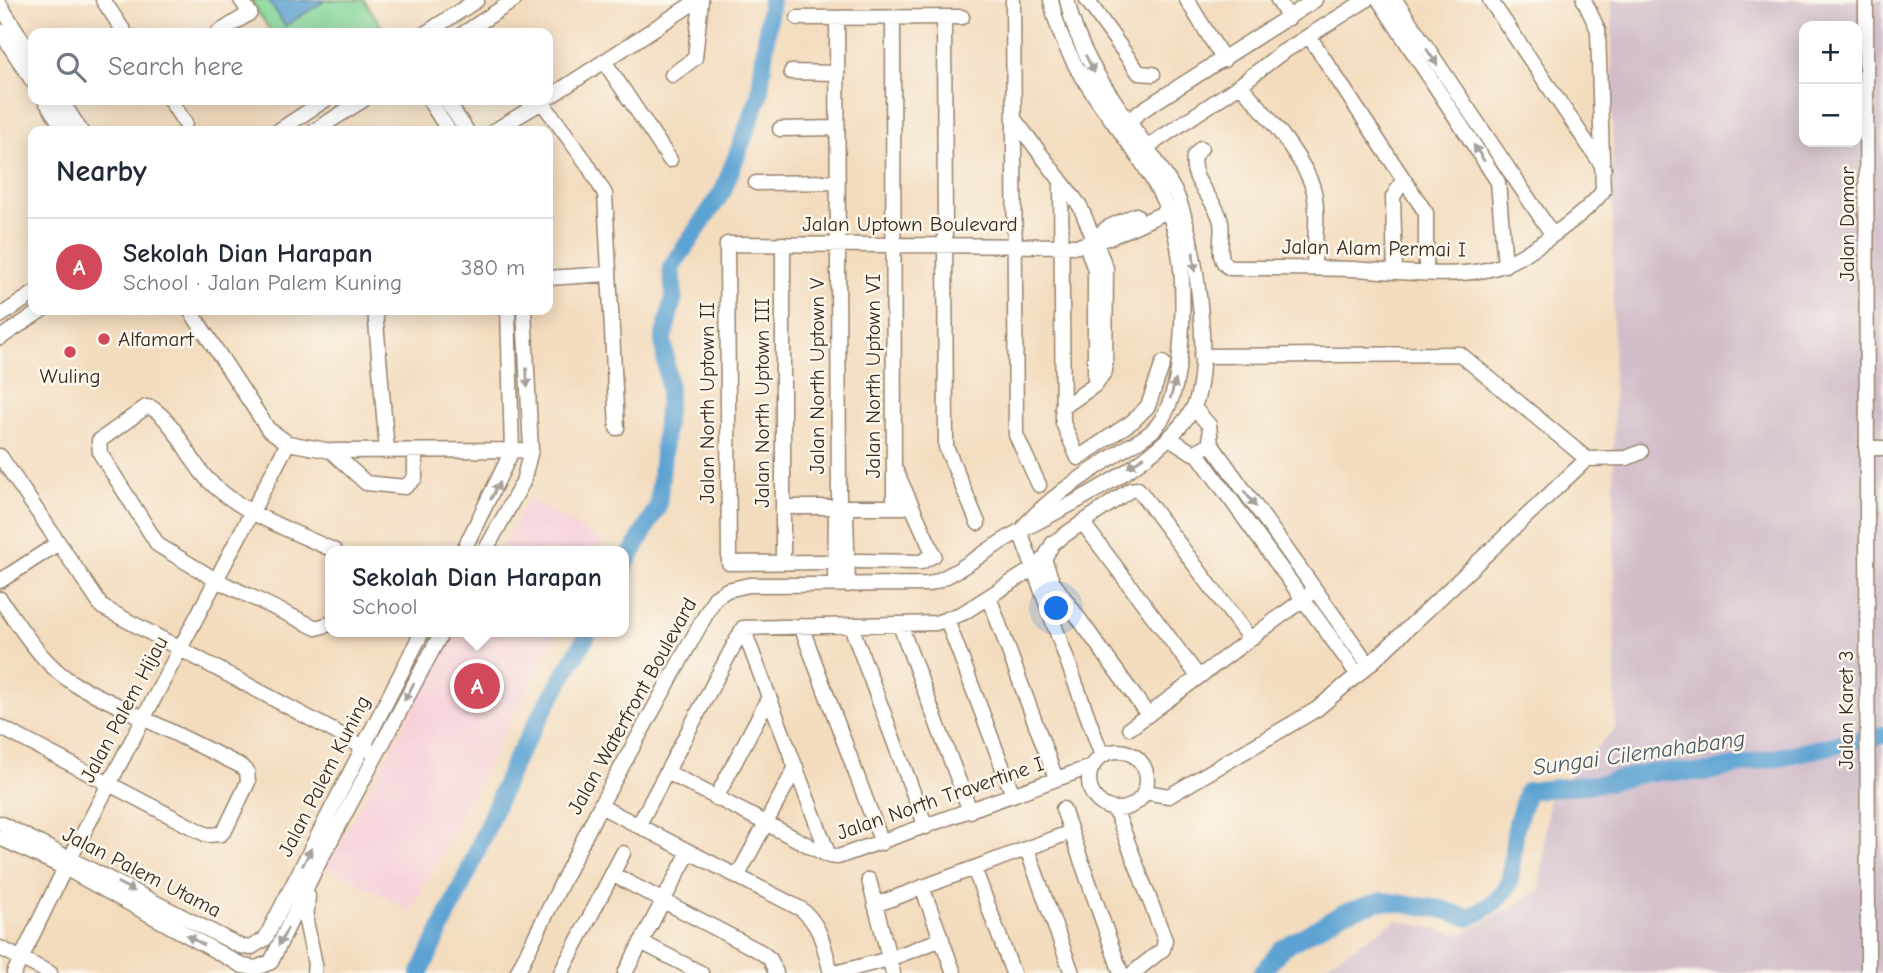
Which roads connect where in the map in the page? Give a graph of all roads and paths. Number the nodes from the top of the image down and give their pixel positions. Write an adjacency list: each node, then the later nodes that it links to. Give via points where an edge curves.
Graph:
1 (103, 0): 26 (street)
2 (241, 0): 27 (street, via 250,13)
3 (477, 0): 28 (street)
4 (514, 0): 29 (street)
5 (700, 0): 35 (street); 39 (street, via 695,58)
6 (1013, 0): 52 (street)
7 (1051, 0): 61 (street, via 1070,58 1091,94)
8 (1066, 0): 61 (street, one-way to 61, via 1082,49)
9 (1087, 0): 38 (street, via 1129,62 1139,73)
10 (1187, 0): 34 (street)
11 (1278, 0): 25 (street)
12 (1366, 0): 31 (street)
13 (1379, 0): 73 (street, one-way to 13)
14 (1395, 0): 69 (street, one-way to 69)
15 (1490, 0): 68 (street)
16 (1584, 0): 68 (street, Jalan Alam Permai I, via 1598,30)
17 (1866, 0): 75 (street, Jalan Damar)
18 (1307, 2): 25 (street)
19 (0, 5): 33 (street)
20 (799, 18): 21 (street)
21 (837, 18): 22 (street); 37 (street, Jalan North Uptown V)
22 (893, 18): 23 (street); 83 (street, Jalan North Uptown VI)
23 (944, 18): 24 (street); 84 (street)
24 (962, 18)
25 (1289, 18): 34 (street)
26 (122, 28)
27 (226, 28)
28 (434, 28)
29 (472, 28)
30 (0, 31): 32 (street)
31 (1309, 36): 41 (street); 70 (street)
32 (5, 49): 40 (street)
33 (28, 49)
34 (1224, 60): 61 (street)
35 (604, 61): 42 (street); 67 (street)
36 (791, 72): 37 (street)
37 (837, 73): 62 (street, Jalan North Uptown V)
38 (1153, 74)
39 (673, 75)
40 (28, 76)
41 (1240, 85): 64 (street); 88 (street, via 1311,182)
42 (553, 95)
43 (48, 105): 54 (street)
44 (64, 105): 55 (street)
45 (173, 105): 53 (street)
46 (317, 105): 56 (street)
47 (355, 105): 57 (street)
48 (432, 105): 58 (street)
49 (449, 105): 59 (street)
50 (537, 105): 60 (street)
51 (548, 105): 90 (street, via 605,194)
52 (1014, 119): 72 (street); 85 (street)
53 (185, 123)
54 (62, 126)
55 (78, 126)
56 (286, 126)
57 (322, 126)
58 (446, 126)
59 (464, 126)
60 (502, 126)
61 (1124, 126): 64 (street); 66 (street)
62 (837, 128): 63 (street); 71 (street, Jalan North Uptown V)
63 (780, 129)
64 (1149, 146): 66 (street); 101 (street, one-way to 101, via 1189,231)
65 (1201, 148): 88 (street, Jalan Alam Permai I, via 1194,156 1194,171 1220,218 1225,267)
66 (1136, 155): 77 (street)
67 (670, 160)
68 (1604, 168): 78 (street, Jalan Alam Permai I, via 1603,191 1597,199)
69 (1515, 177): 73 (street); 78 (street)
70 (1403, 180): 89 (street, via 1393,197); 91 (street, via 1426,213)
71 (838, 182): 74 (street); 82 (street, Jalan North Uptown V)
72 (1061, 182): 79 (street, via 1080,206); 86 (street)
73 (1498, 182): 87 (street)
74 (756, 183)
75 (1867, 200): 76 (street); 109 (street, Jalan Damar)
76 (1883, 200)
77 (1166, 207): 79 (street, via 1107,228); 129 (street, one-way to 77, via 1046,501 1156,428 1173,395 1181,344 1180,268 1177,237)
78 (1552, 234): 87 (street, Jalan Alam Permai I)
79 (1092, 241): 86 (street, Jalan Uptown Boulevard); 103 (street, via 1106,268 1105,371 1095,385)
80 (727, 244): 81 (street, Jalan Uptown Boulevard); 135 (street, Jalan North Uptown II, via 729,562)
81 (783, 244): 82 (street, Jalan Uptown Boulevard); 123 (street, Jalan North Uptown III)
82 (838, 245): 83 (street, Jalan Uptown Boulevard); 124 (street, Jalan North Uptown V)
83 (894, 245): 84 (street, Jalan Uptown Boulevard); 120 (street, Jalan North Uptown VI)
84 (945, 245): 85 (street, Jalan Uptown Boulevard); 127 (street, via 946,447)
85 (1015, 245): 86 (street, Jalan Uptown Boulevard); 121 (street, via 1016,435)
86 (1062, 246): 103 (street)
87 (1505, 265): 91 (street, Jalan Alam Permai I)
88 (1314, 268): 89 (street, Jalan Alam Permai I)
89 (1395, 271): 91 (street, Jalan Alam Permai I)
90 (609, 274): 92 (street); 105 (street)
91 (1426, 274)
92 (553, 278)
93 (28, 297): 99 (street)
94 (34, 315): 100 (street)
95 (193, 315): 107 (street, via 268,429)
96 (375, 315): 113 (street)
97 (508, 315): 115 (street)
98 (524, 315): 111 (street, one-way to 111)
99 (0, 316)
100 (0, 338)
101 (1201, 356): 104 (street); 119 (street, via 1460,354)
102 (1163, 363): 103 (street, via 1147,406 1133,421 1078,458 1063,423)
103 (1062, 408)
104 (1194, 408): 106 (street); 108 (street, via 1209,425)
105 (618, 428)
106 (1171, 439): 117 (street); 129 (street, one-way to 129, via 1055,514)
107 (288, 443): 112 (street); 126 (street, Jalan Palem Hijau)
108 (1210, 444): 117 (street); 141 (street, one-way to 141)
109 (1866, 447): 110 (street); 216 (street, Jalan Karet 3)
110 (1883, 448)
111 (531, 450): 115 (street); 133 (street, via 523,482)
112 (331, 451): 113 (street); 114 (street, via 366,483 405,487 415,478)
113 (387, 451): 114 (street)
114 (415, 451): 115 (street)
115 (512, 451): 132 (street, one-way to 115)
116 (1641, 452): 119 (street, via 1627,458)
117 (1197, 453): 144 (street)
118 (0, 456): 130 (street)
119 (1587, 459): 155 (street)
120 (894, 467): 122 (street, Jalan North Uptown VI); 125 (street)
121 (1039, 485)
122 (894, 506): 124 (street); 125 (street)
123 (783, 507): 124 (street); 135 (street, Jalan North Uptown III)
124 (838, 507): 140 (street, Jalan North Uptown V, via 846,513)
125 (913, 507): 134 (street, via 934,555 921,562)
126 (252, 511): 131 (street); 138 (street, Jalan Palem Hijau); 138 (street, via 210,482 171,426 152,408 146,407 99,441 100,453 158,545)
127 (978, 523)
128 (1082, 523): 137 (street, via 1053,543); 153 (street, via 1138,489); 156 (street)
129 (1020, 531): 137 (street); 140 (street, Jalan Waterfront Boulevard, via 929,584)
130 (57, 544): 139 (street); 154 (street, via 102,607)
131 (325, 546)
132 (465, 546)
133 (488, 546)
134 (857, 561)
135 (783, 562): 136 (street)
136 (824, 562)
137 (1039, 563): 142 (street); 158 (street); 164 (street)
138 (216, 580): 146 (street, via 316,628); 154 (street, Jalan Palem Hijau)
139 (0, 581)
140 (841, 585): 172 (street, Jalan Waterfront Boulevard, via 749,585 715,598)
141 (1316, 590): 144 (street); 155 (street)
142 (989, 597): 145 (street); 167 (street)
143 (0, 599): 159 (street, via 57,672)
144 (1301, 599): 153 (street); 155 (street)
145 (947, 620): 147 (street); 170 (street)
146 (325, 625)
147 (900, 625): 149 (street); 175 (street)
148 (801, 626): 149 (street); 150 (street); 182 (street)
149 (851, 626): 179 (street)
150 (743, 628): 157 (street); 166 (street)
151 (419, 637): 162 (street, Jalan Palem Kuning)
152 (439, 637): 163 (street, Jalan Palem Kuning, one-way to 163)
153 (1250, 639): 156 (street)
154 (179, 650): 159 (street, Jalan Palem Hijau); 162 (street)
155 (1363, 670): 169 (street, via 1317,709 1169,796)
156 (1198, 676): 158 (street)
157 (769, 697): 165 (street); 171 (street)
158 (1148, 715): 161 (street)
159 (144, 716): 168 (street, Jalan Palem Hijau); 168 (street, via 247,771 248,782 226,828 221,834 207,835)
160 (0, 727): 168 (street)
161 (1130, 728)
162 (362, 747): 163 (street); 196 (street, Jalan Palem Kuning, one-way to 162)
163 (376, 753): 193 (street, Jalan Palem Kuning)
164 (1097, 761): 167 (street, Jalan North Travertine I); 169 (street, via 1114,751 1137,758 1147,780); 174 (street, via 1089,776 1095,798)
165 (796, 767): 177 (street); 186 (street)
166 (667, 772): 171 (street, Jalan North Travertine I); 178 (street)
167 (1056, 779): 170 (street, Jalan North Travertine I)
168 (110, 782): 187 (street, Jalan Palem Hijau)
169 (1145, 792): 174 (street, via 1138,802)
170 (1013, 795): 175 (street, Jalan North Travertine I)
171 (716, 798): 177 (street, Jalan North Travertine I)
172 (600, 806): 178 (street); 205 (street, Jalan Waterfront Boulevard)
173 (1063, 809): 180 (street)
174 (1115, 809): 215 (street, via 1165,940 1163,949)
175 (970, 811): 179 (street, Jalan North Travertine I)
176 (0, 823): 187 (street, Jalan Palem Utama)
177 (766, 823): 186 (street, Jalan North Travertine I); 190 (street)
178 (638, 826): 184 (street)
179 (926, 827): 182 (street, Jalan North Travertine I)
180 (1071, 832): 183 (street); 214 (street)
181 (0, 838): 187 (street, Jalan Palem Utama)
182 (882, 843): 186 (street, Jalan North Travertine I, via 845,856)
183 (1027, 849): 188 (street); 213 (street)
184 (689, 852): 190 (street); 194 (street)
185 (623, 853): 189 (street)
186 (829, 856)
187 (67, 863): 196 (street, Jalan Palem Utama, one-way to 196, via 240,946 250,948); 201 (street, Jalan Palem Hijau); 202 (street, Jalan Palem Utama, one-way to 187, via 243,966)
188 (974, 868): 192 (street); 212 (street)
189 (612, 874): 194 (street); 206 (street)
190 (737, 877): 210 (street, via 813,919)
191 (869, 880): 195 (street)
192 (922, 887): 195 (street); 197 (street)
193 (309, 888): 202 (street, Jalan Palem Kuning, one-way to 202); 204 (street, Jalan Palem Kuning, via 306,921)
194 (663, 901): 198 (street); 209 (street, via 761,952)
195 (875, 905): 200 (street)
196 (265, 939)
197 (942, 939): 200 (street); 211 (street)
198 (641, 942): 207 (street); 208 (street)
199 (0, 948): 201 (street)
200 (891, 966): 210 (street)
201 (12, 969): 203 (street)
202 (264, 969)
203 (50, 973)
204 (314, 973)
205 (517, 973)
206 (561, 973)
207 (625, 973)
208 (701, 973)
209 (776, 973)
210 (833, 973)
211 (954, 973)
212 (1013, 973)
213 (1072, 973)
214 (1121, 973)
215 (1133, 973)
216 (1868, 973)

